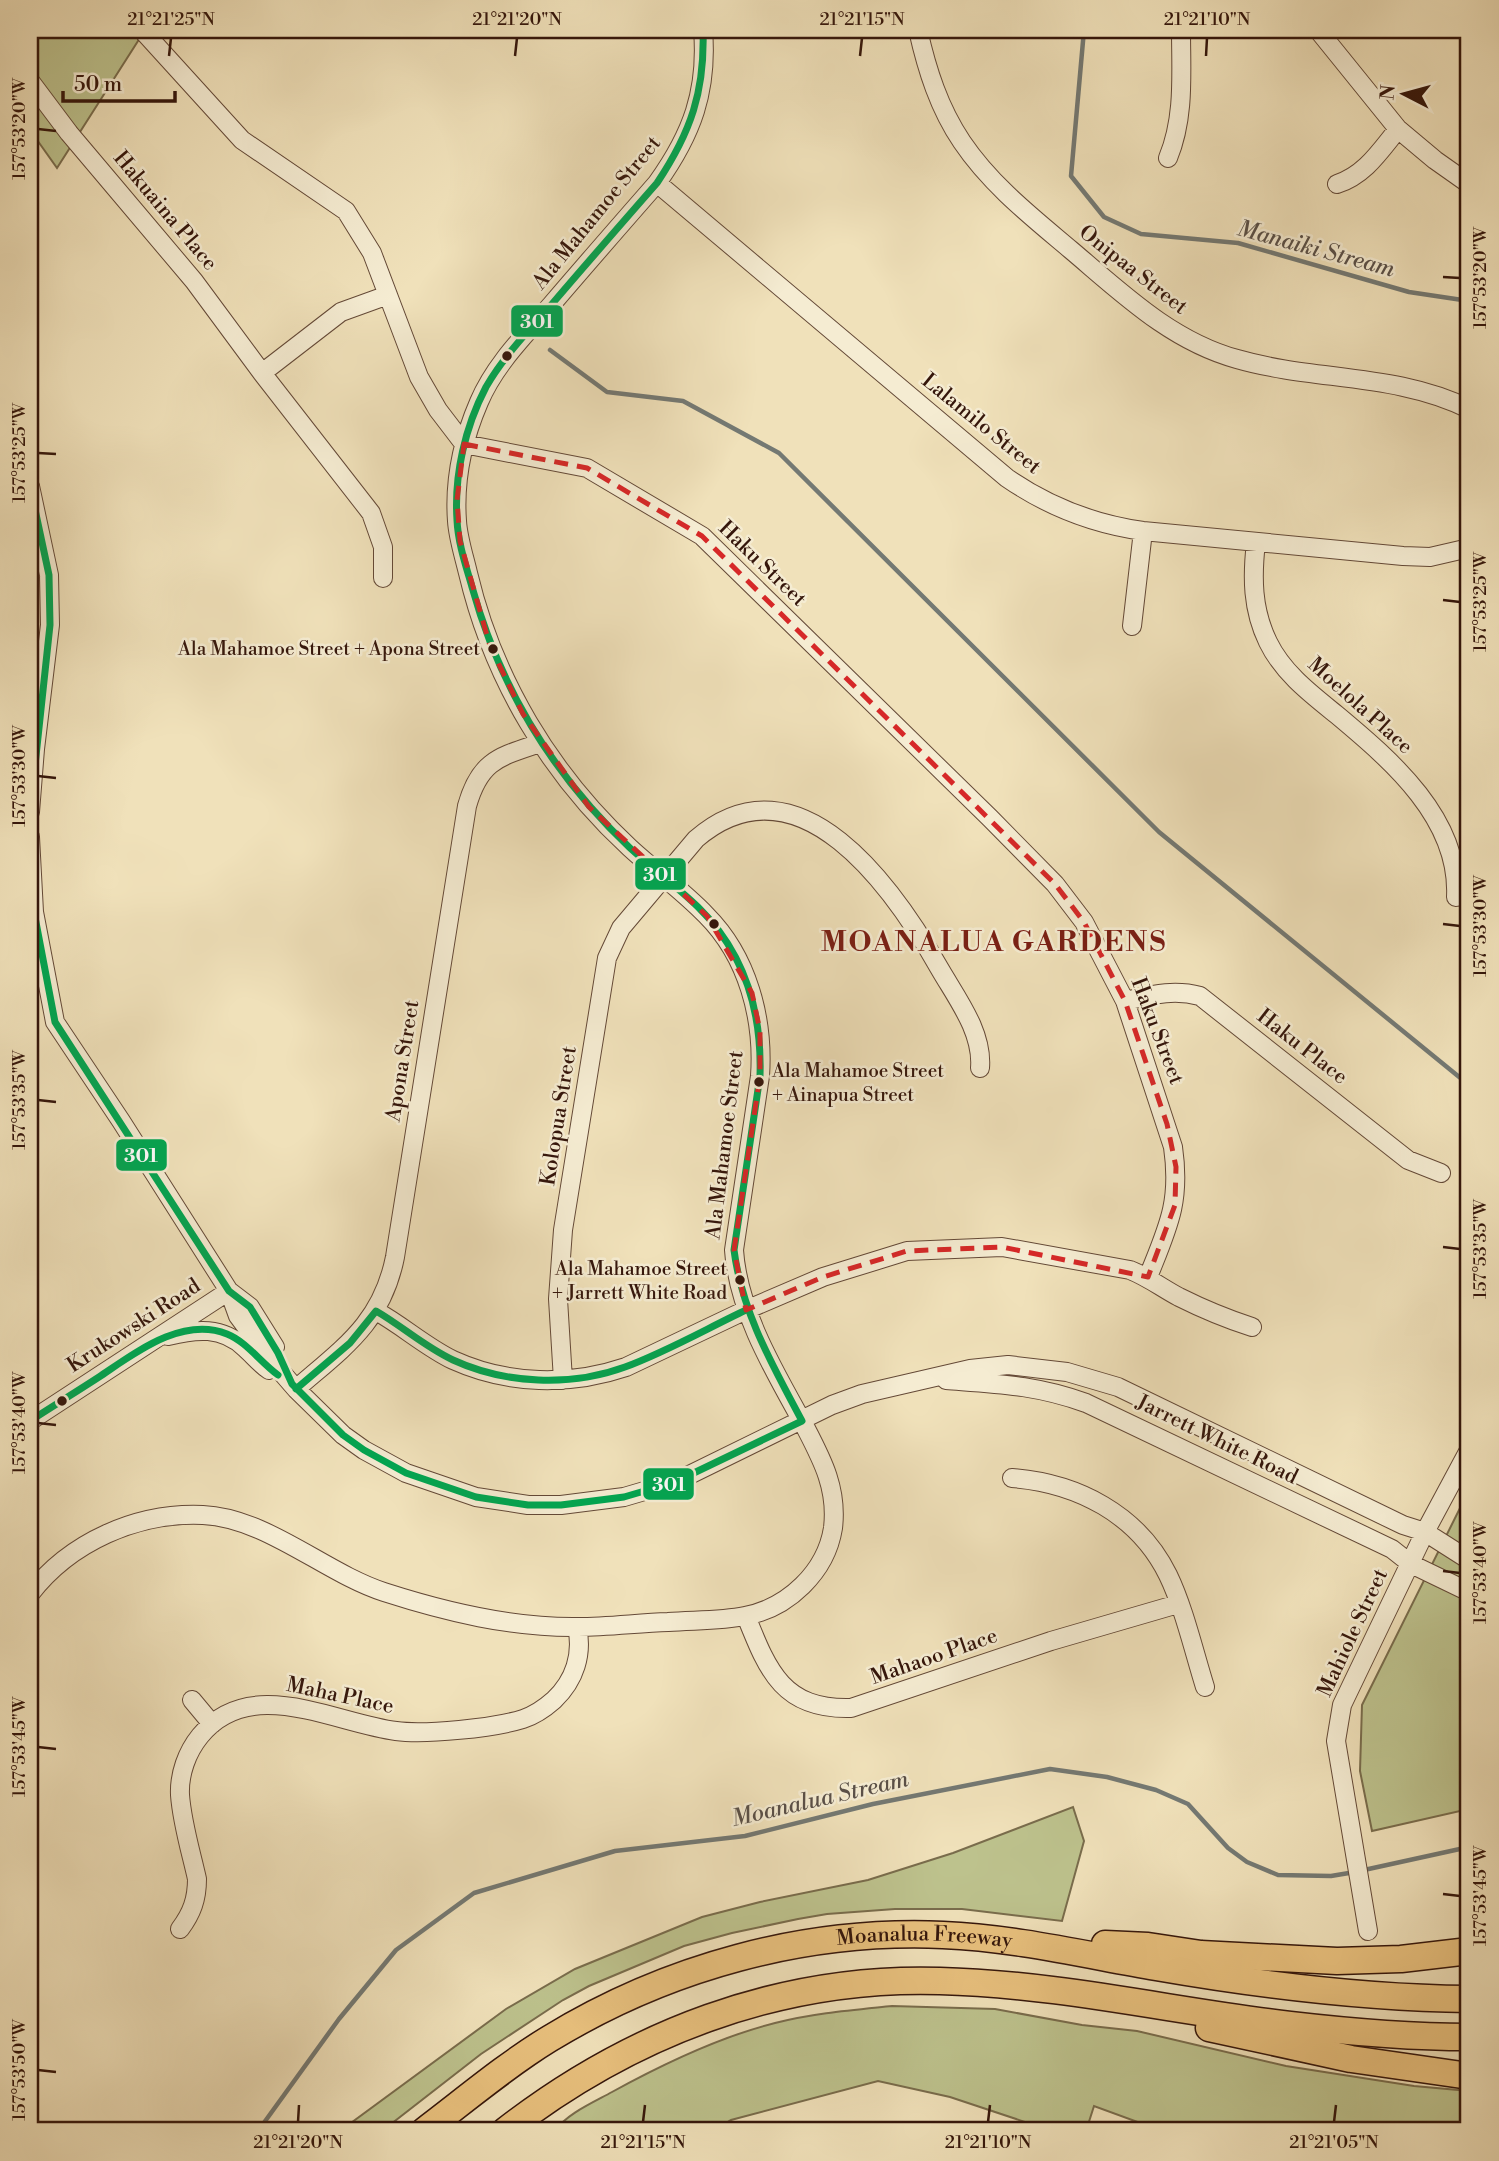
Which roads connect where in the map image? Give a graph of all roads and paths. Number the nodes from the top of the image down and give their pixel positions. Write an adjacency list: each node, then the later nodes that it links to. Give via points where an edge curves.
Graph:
1 (142, 30): 12 (street, via 242,140 346,211 372,253)
2 (703, 30): 9 (street, Ala Mahamoe Street, via 704,70 697,109 682,145)
3 (918, 30): 14 (street, Onipaa Street, via 938,97 976,162 1012,200 1159,323 1234,359 1412,389)
4 (1181, 30): 8 (street, via 1180,114)
5 (1318, 30): 7 (street)
6 (30, 81): 13 (street, Hakuaina Place, via 194,281)
7 (1398, 129): 10 (street, via 1367,167); 11 (street)
8 (1168, 158)
9 (657, 183): 15 (street, Ala Mahamoe Street, via 513,348 480,401); 17 (street, Lalamilo Street, via 1007,478 1071,513)
10 (1337, 184)
11 (1469, 184)
12 (388, 295): 13 (street, via 341,312); 15 (street, via 419,377)
13 (262, 373): 20 (street, Hakuaina Place, via 371,513 383,547)
14 (1469, 409)
15 (464, 444): 22 (street, Ala Mahamoe Street, via 457,521 472,593 498,664); 27 (street, Haku Street, via 587,468 702,536 1055,884 1084,922)
16 (30, 486): 23 (street, via 49,575 50,625)
17 (1143, 531): 18 (street, Lalamilo Street); 21 (street)
18 (1256, 542): 19 (street, Lalamilo Street, via 1417,557); 26 (street, Moelola Place, via 1254,599 1268,643 1299,684 1371,743 1413,788 1451,848)
19 (1469, 548)
20 (383, 578)
21 (1132, 626)
22 (540, 743): 25 (street, Ala Mahamoe Street, via 589,807); 33 (street, Apona Street, via 497,758 470,794 396,1257)
23 (30, 812)
24 (30, 837): 31 (street, Jarrett White Road, via 34,912 55,1022)
25 (664, 878): 28 (street, Kolopua Street, via 695,839 730,817 756,811 783,812 821,827 869,868 903,909 974,1030); 32 (street, Ala Mahamoe Street, via 707,916 729,944 757,1013 760,1076 734,1250); 37 (street, Kolopua Street, via 621,928 607,958 563,1230 558,1299)
26 (1456, 897)
27 (1125, 1001): 29 (street, Haku Place, via 1165,992 1200,996 1408,1160); 30 (street, Haku Street, via 1167,1124 1176,1167 1175,1205)
28 (980, 1068)
29 (1441, 1173)
30 (1148, 1277): 32 (street, via 1104,1264 1002,1247 907,1251 823,1277); 34 (street, via 1215,1315)
31 (229, 1291): 35 (street, Krukowski Road); 38 (street, Jarrett White Road, via 250,1307)
32 (746, 1310): 37 (street, via 626,1367); 40 (street, Ala Mahamoe Street)
33 (376, 1311): 37 (street, via 454,1360 509,1378); 38 (street, Apona Street, via 350,1343)
34 (1252, 1327)
35 (149, 1344): 38 (street, via 183,1333 214,1330 230,1336); 39 (street, Krukowski Road)
36 (930, 1379): 40 (street, Jarrett White Road, via 862,1394); 43 (street, Jarrett White Road, via 1008,1366 1102,1381); 45 (street, Jarrett White Road, via 1060,1393 1392,1549)
37 (563, 1380)
38 (294, 1387): 40 (street, Jarrett White Road, via 343,1435 407,1474 464,1494 528,1505 594,1502 675,1482)
39 (30, 1421)
40 (802, 1421): 49 (street, Ala Mahamoe Street, via 829,1473 834,1501 832,1532 822,1559 803,1586 776,1605)
41 (1469, 1450): 43 (street, Mahiole Street)
42 (1012, 1478): 48 (street, via 1077,1492 1110,1508 1150,1546 1170,1578)
43 (1425, 1532): 44 (street, Jarrett White Road); 45 (street, Mahiole Street)
44 (1469, 1560)
45 (1411, 1564): 46 (street, Jarrett White Road); 55 (street, Mahiole Street, via 1342,1705 1336,1741)
46 (1466, 1590)
47 (30, 1594): 50 (street, Ala Mahamoe Street, via 49,1572 97,1537 152,1520 207,1515 279,1538 363,1584 443,1611)
48 (1178, 1604): 49 (street, Mahaoo Place, via 851,1708 813,1703 779,1682 763,1660); 51 (street)
49 (746, 1616): 50 (street, Ala Mahamoe Street)
50 (577, 1628): 53 (street, Maha Place, via 580,1644 571,1677 557,1698 524,1718 411,1732 269,1704 233,1711)
51 (1205, 1688)
52 (192, 1700): 53 (street)
53 (212, 1724): 54 (street, Maha Place, via 188,1756 181,1781 197,1890 192,1911)
54 (180, 1929)
55 (1368, 1931)
56 (946, 1935): 58 (highway, via 1273,1958); 61 (highway, Moanalua Freeway, via 1025,1943 1265,1984 1399,1998); 64 (highway, Moanalua Freeway, via 803,1943 671,1979 547,2040)
57 (1469, 1951): 58 (highway)
58 (1401, 1959): 59 (highway)
59 (1469, 1960)
60 (994, 1984): 62 (highway, Moanalua Freeway, via 1287,2025); 63 (highway, via 1339,2057); 65 (highway, Moanalua Freeway, via 939,1980 858,1984 725,2012 651,2040 602,2065)
61 (1469, 1999)
62 (1469, 2037)
63 (1469, 2076)
64 (424, 2131)
65 (505, 2131)

